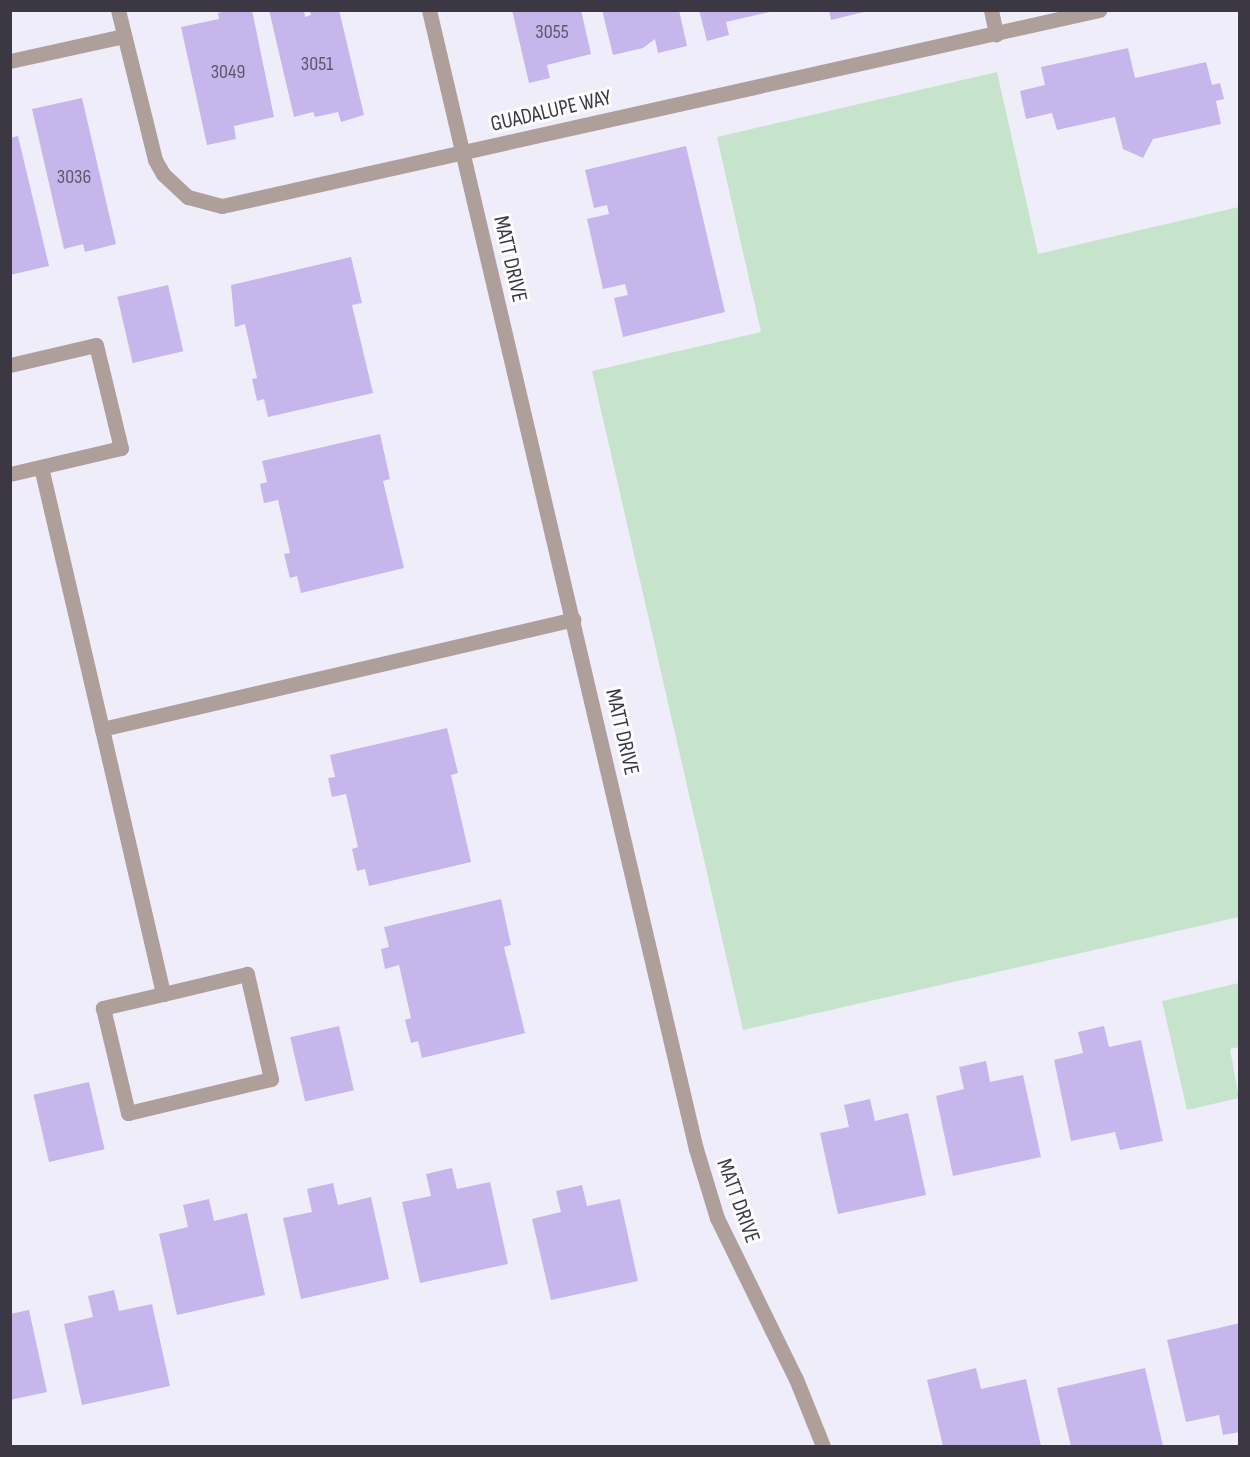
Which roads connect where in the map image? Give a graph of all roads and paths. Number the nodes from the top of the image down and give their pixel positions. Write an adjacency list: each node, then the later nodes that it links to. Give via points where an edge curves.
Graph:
1 (118, 10): 6 (street, GUADALUPE WAY)
2 (429, 10): 8 (street, MATT DRIVE)
3 (991, 10): 5 (street)
4 (1099, 10): 5 (street, GUADALUPE WAY)
5 (996, 34): 8 (street, GUADALUPE WAY)
6 (124, 36): 7 (street); 8 (street, GUADALUPE WAY, via 154,159 174,187 205,204 241,205)
7 (10, 62)
8 (461, 154): 12 (street, MATT DRIVE)
9 (10, 365): 10 (street, via 96,345 121,448)
10 (41, 467): 11 (street); 13 (street)
11 (10, 474)
12 (573, 620): 13 (street); 15 (street, MATT DRIVE, via 706,1186)
13 (102, 729): 14 (street)
14 (164, 994): 14 (street, via 103,1008 128,1113 271,1079 246,974)
15 (823, 1446)

